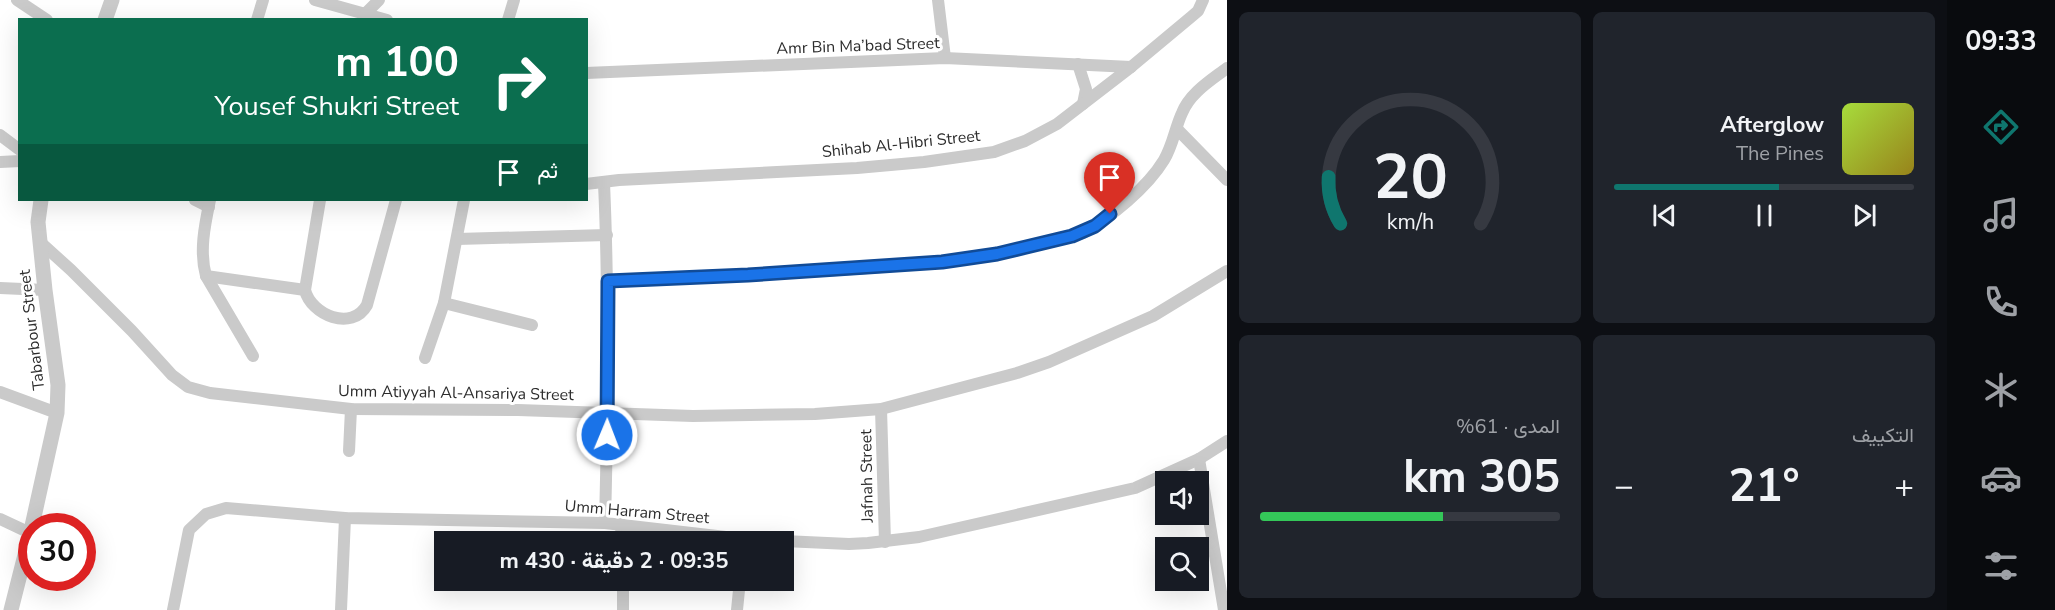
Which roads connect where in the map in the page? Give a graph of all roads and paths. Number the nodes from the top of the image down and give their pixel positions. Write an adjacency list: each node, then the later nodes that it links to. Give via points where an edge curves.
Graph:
1 (16, 0): 10 (street)
2 (112, 0): 11 (street)
3 (263, 0): 12 (street)
4 (315, 0): 9 (street)
5 (379, 0): 9 (street)
6 (514, 0): 14 (street)
7 (938, 0): 15 (street)
8 (1203, 0): 17 (street, Shihab Al-Hibri Street, via 1198,11)
9 (366, 13): 13 (street)
10 (44, 18)
11 (106, 18)
12 (258, 18)
13 (381, 18)
14 (509, 18)
15 (945, 58): 16 (street, Amr Bin Ma’bad Street); 19 (street, Amr Bin Ma’bad Street)
16 (1078, 64): 17 (street, Amr Bin Ma’bad Street); 20 (street, via 1086,89)
17 (1131, 67): 20 (street, Shihab Al-Hibri Street)
18 (1227, 68): 21 (street, via 1190,99)
19 (588, 73)
20 (1083, 104): 27 (street, Shihab Al-Hibri Street, via 1057,124 994,152 857,168)
21 (1177, 129): 26 (street); 39 (street, via 1163,163 1140,190 1095,226 1072,236 942,262)
22 (0, 135): 23 (street)
23 (18, 148)
24 (18, 161): 25 (street)
25 (0, 162)
26 (1227, 180)
27 (604, 183): 28 (street, Shihab Al-Hibri Street); 34 (street)
28 (588, 184)
29 (41, 201): 36 (street, Tabarbour Street)
30 (320, 201): 42 (street)
31 (396, 201): 42 (street, via 363,311 349,318 329,316 312,305)
32 (464, 201): 35 (street)
33 (210, 203): 38 (street, via 202,256)
34 (607, 235): 35 (street); 39 (street)
35 (457, 239): 43 (street)
36 (40, 242): 41 (street, Tabarbour Street); 48 (street, Umm Atiyyah Al-Ansariya Street, via 188,387 210,393)
37 (1227, 271): 49 (street, Umm Atiyyah Al-Ansariya Street, via 1153,315 1049,362)
38 (206, 276): 42 (street); 45 (street)
39 (608, 281): 51 (street)
40 (0, 288): 41 (street)
41 (45, 290): 50 (street, Tabarbour Street, via 58,385)
42 (306, 290)
43 (444, 303): 44 (street); 46 (street)
44 (532, 325)
45 (253, 356)
46 (425, 358)
47 (0, 392): 50 (street)
48 (351, 409): 51 (street, Umm Atiyyah Al-Ansariya Street); 53 (street)
49 (881, 409): 51 (street, Umm Atiyyah Al-Ansariya Street, via 744,416); 64 (street, Jafnah Street)
50 (57, 413): 55 (street, Tabarbour Street)
51 (608, 413): 58 (street)
52 (1227, 441): 54 (street, Umm Harram Street)
53 (349, 451)
54 (1199, 459): 64 (street, Umm Harram Street, via 1110,495); 73 (street)
55 (35, 513)
56 (345, 518): 58 (street, Umm Harram Street); 69 (street, Umm Harram Street, via 226,508 206,514 189,530); 70 (street)
57 (0, 519): 60 (street)
58 (605, 523): 59 (street, Umm Harram Street)
59 (621, 524): 61 (street); 62 (street, Umm Harram Street)
60 (18, 525)
61 (621, 531)
62 (674, 531)
63 (794, 542): 64 (street, Umm Harram Street)
64 (885, 542)
65 (18, 582): 68 (street, Tabarbour Street)
66 (623, 591): 71 (street)
67 (739, 591): 72 (street)
68 (11, 610)
69 (173, 610)
70 (341, 610)
71 (623, 610)
72 (737, 610)
73 (1224, 610)

